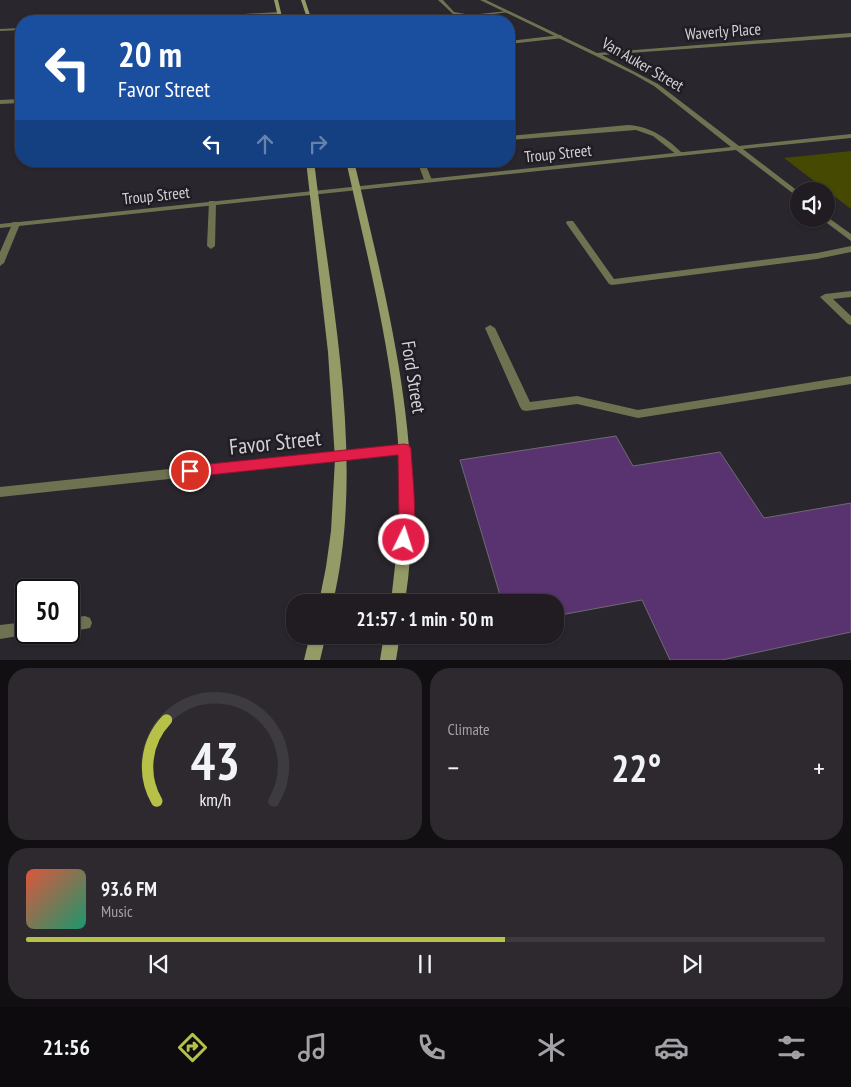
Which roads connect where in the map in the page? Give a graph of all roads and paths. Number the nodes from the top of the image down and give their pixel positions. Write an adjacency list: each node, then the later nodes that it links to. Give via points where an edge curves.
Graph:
1 (276, 0): 7 (main road)
2 (303, 0): 9 (main road)
3 (440, 0): 10 (street, via 453,14)
4 (482, 0): 5 (street); 6 (street, Van Auker Street)
5 (490, 0)
6 (507, 12): 11 (street); 12 (street, Van Auker Street)
7 (279, 13): 8 (street)
8 (246, 15)
9 (308, 15)
10 (462, 15)
11 (480, 15)
12 (513, 15)
13 (515, 16): 17 (street, Van Auker Street)
14 (15, 29): 15 (street)
15 (0, 30)
16 (851, 35): 19 (street, Waverly Place)
17 (561, 37): 18 (street); 19 (street, Van Auker Street)
18 (515, 43)
19 (597, 54): 24 (street, Van Auker Street, via 656,85)
20 (15, 101): 21 (street)
21 (0, 102)
22 (851, 136): 24 (street, Troup Street)
23 (515, 137): 25 (street, via 643,127)
24 (739, 148): 25 (street, Troup Street); 31 (street, Van Auker Street)
25 (679, 154): 29 (street, Troup Street)
26 (311, 167): 32 (main road)
27 (351, 167): 30 (main road, Ford Street)
28 (423, 167): 29 (street)
29 (428, 180): 30 (street, Troup Street)
30 (356, 188): 32 (street, Troup Street); 46 (main road, Ford Street, via 392,355)
31 (790, 189)
32 (314, 192): 33 (street, Troup Street); 47 (main road)
33 (212, 203): 35 (street, Troup Street); 39 (street)
34 (570, 223): 40 (street, via 612,282)
35 (16, 224): 37 (street, Troup Street); 41 (street)
36 (835, 225): 38 (street)
37 (0, 226)
38 (851, 238)
39 (211, 246)
40 (851, 249)
41 (0, 262)
42 (851, 294): 43 (street, via 825,297)
43 (851, 322)
44 (490, 328): 45 (street, via 526,407 576,400 638,414)
45 (851, 380)
46 (404, 449): 47 (street, Favor Street); 50 (main road, Ford Street, via 406,521)
47 (342, 455): 48 (street, Favor Street); 49 (main road, via 340,519)
48 (0, 492)
49 (327, 594)
50 (399, 594)
51 (85, 623): 52 (street)
52 (80, 624)
53 (15, 630): 54 (street)
54 (0, 632)
55 (316, 644): 57 (main road)
56 (391, 644): 58 (main road)
57 (312, 660)
58 (388, 660)

